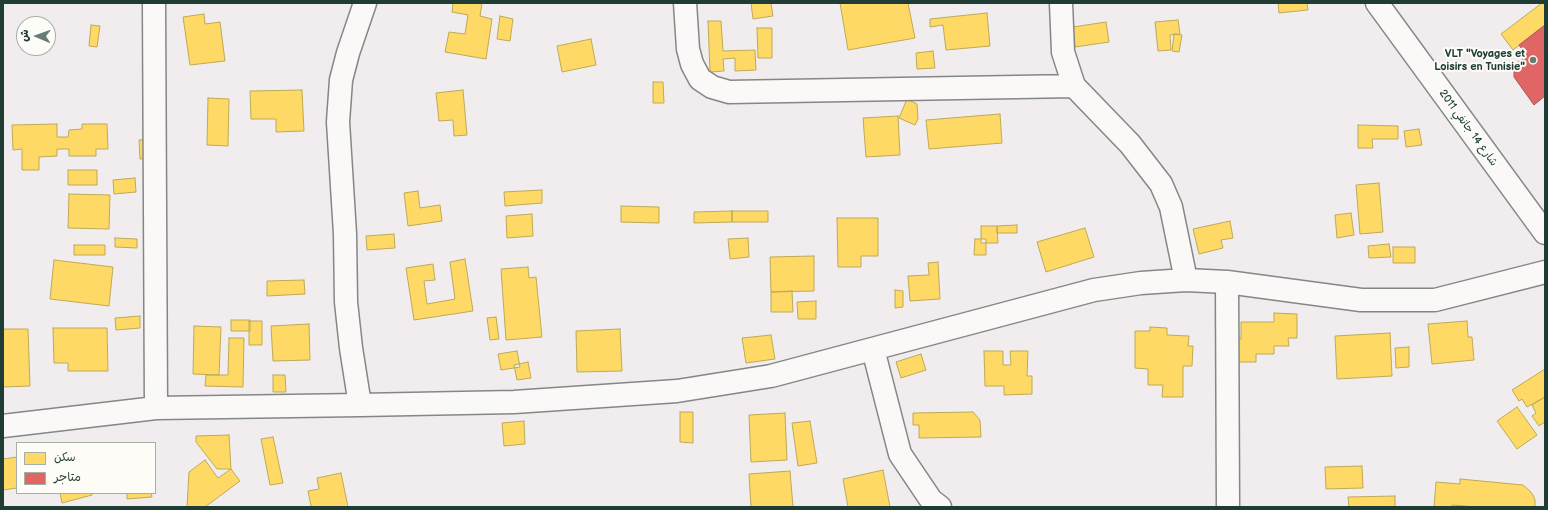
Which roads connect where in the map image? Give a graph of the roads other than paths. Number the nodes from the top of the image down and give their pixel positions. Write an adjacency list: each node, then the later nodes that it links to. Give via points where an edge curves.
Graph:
1 (154, 3): 13 (street)
2 (365, 3): 12 (street, via 341,80 338,122 345,234 346,302 350,348)
3 (685, 3): 6 (street, via 688,48 692,64 700,79 712,88 729,92)
4 (1061, 3): 6 (street, via 1063,52)
5 (1377, 3): 7 (street, شارع 14 جانفي 2011)
6 (1074, 86): 9 (street, via 1130,144 1161,184 1171,206)
7 (1545, 233)
8 (1545, 272): 10 (street, via 1435,300 1361,300)
9 (1186, 280): 10 (street); 11 (street, via 1094,290)
10 (1226, 282): 16 (street)
11 (873, 349): 12 (street, via 771,376 678,391 514,402); 15 (street, via 900,454 931,500)
12 (360, 406): 13 (street)
13 (156, 408): 14 (street)
14 (3, 426)
15 (940, 507)
16 (1228, 507)

